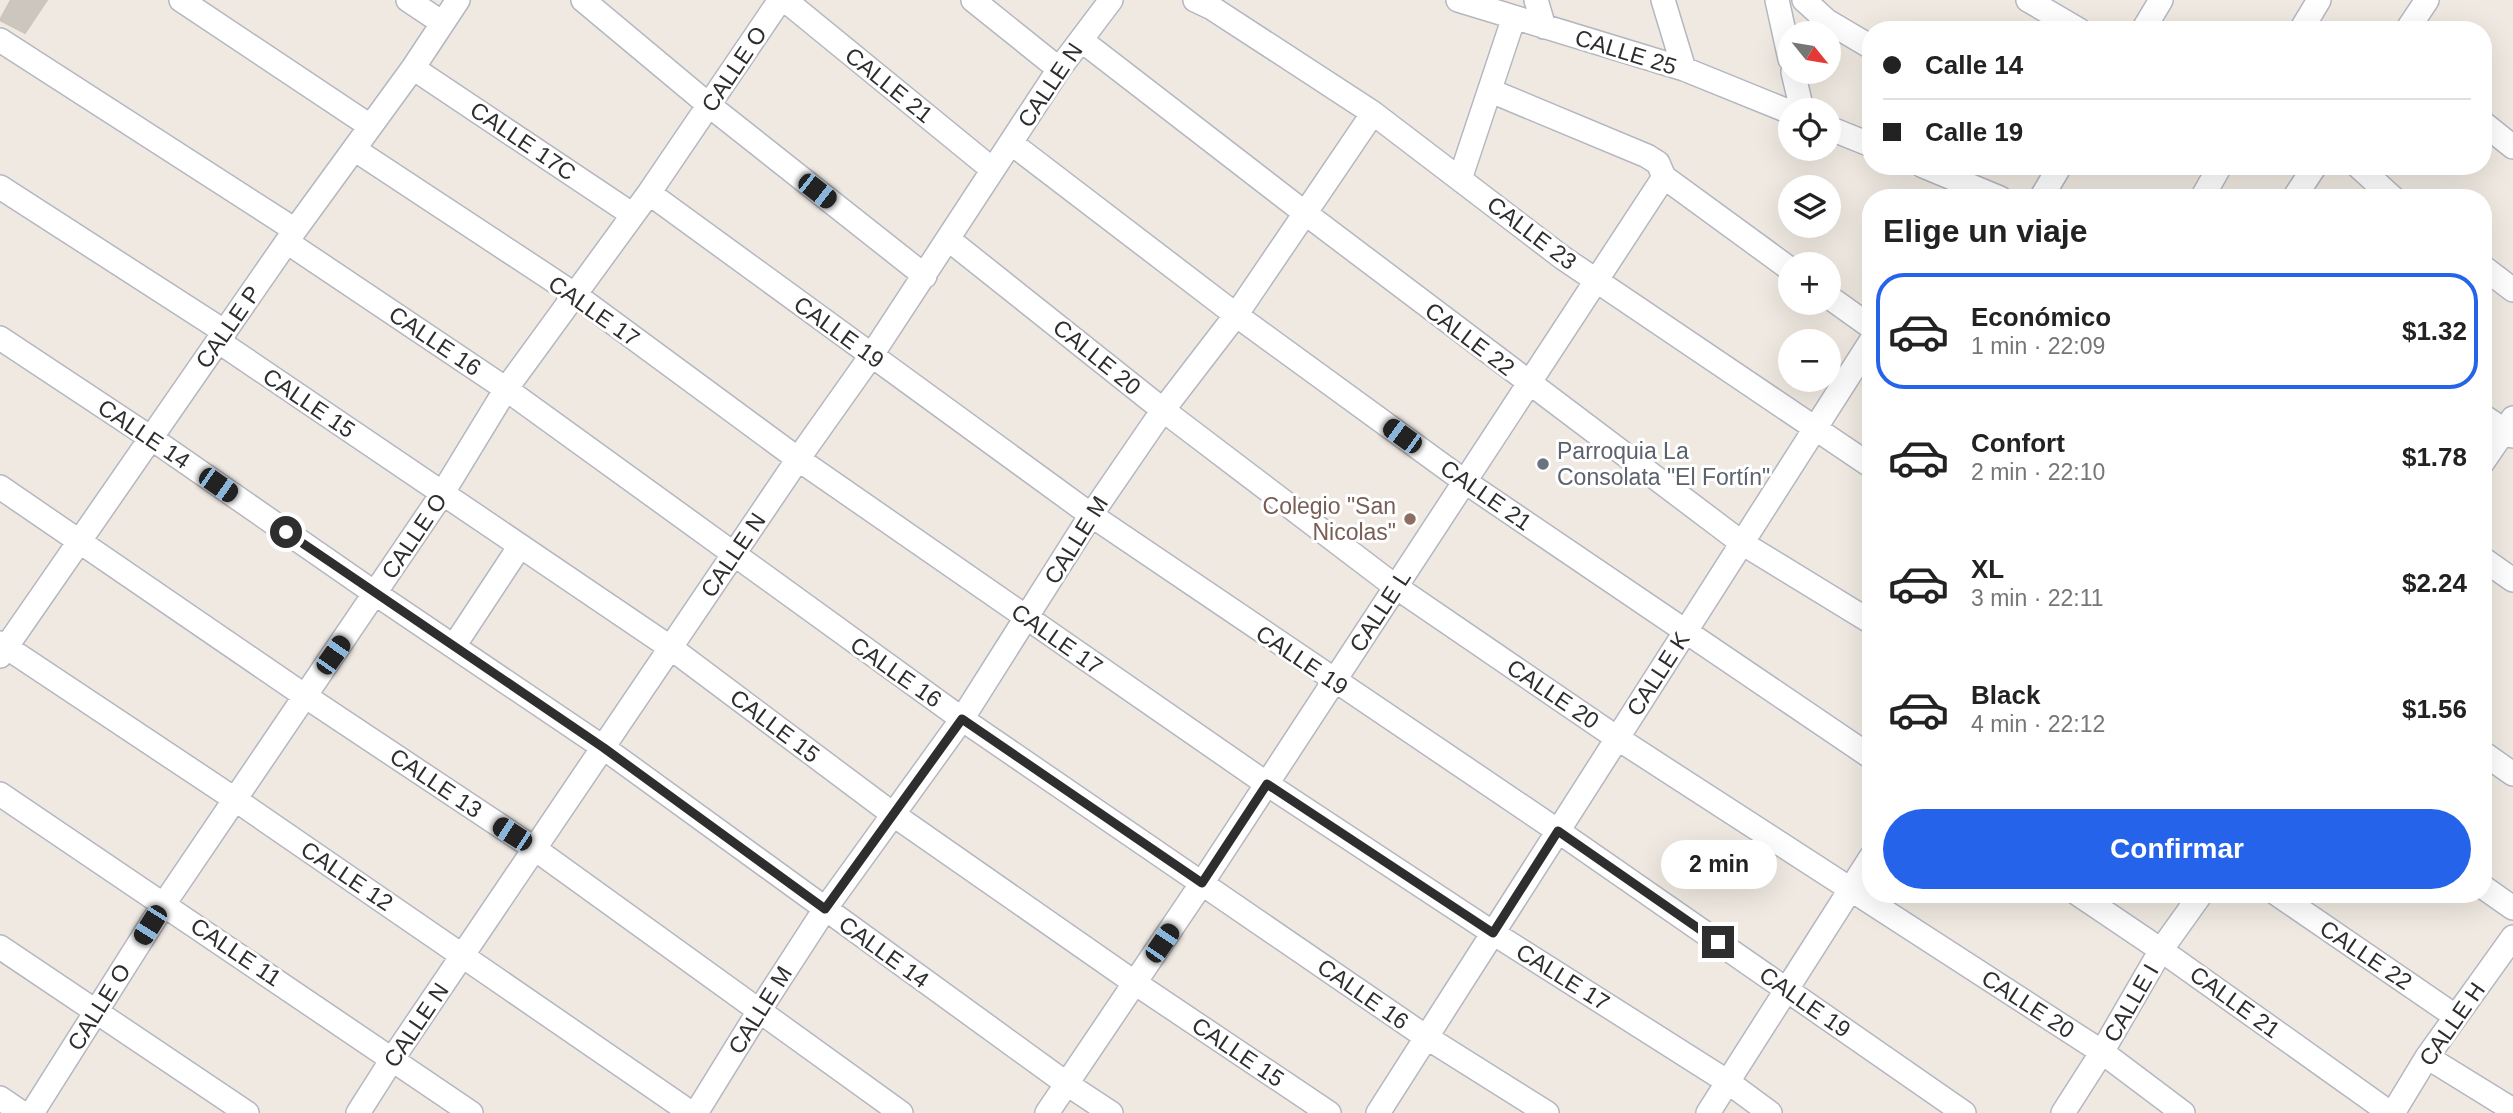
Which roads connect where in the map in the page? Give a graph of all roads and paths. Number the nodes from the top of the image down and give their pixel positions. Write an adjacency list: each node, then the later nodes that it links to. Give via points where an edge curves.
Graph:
1 (181, 0): 36 (street)
2 (408, 0): 24 (street)
3 (458, 0): 24 (street, CALLE P)
4 (583, 0): 33 (street)
5 (782, 0): 33 (street, CALLE O); 43 (street, CALLE 21)
6 (973, 0): 30 (street)
7 (1111, 0): 27 (street, CALLE N)
8 (1195, 0): 35 (street, CALLE 23)
9 (1458, 0): 18 (street, CALLE 25)
10 (1536, 0): 25 (street)
11 (1663, 0): 31 (street)
12 (1777, 0): 19 (street)
13 (1804, 0): 28 (street, via 1827,21)
14 (2028, 0): 20 (street)
15 (2161, 0): 21 (street)
16 (2319, 0): 22 (street)
17 (2427, 0): 23 (street)
18 (1503, 10): 25 (street, CALLE 25); 32 (street)
19 (1782, 21)
20 (2063, 21)
21 (2148, 21)
22 (2306, 21)
23 (2413, 21)
24 (442, 22): 29 (street, CALLE P)
25 (1544, 27): 31 (street, CALLE 25)
26 (0, 40): 54 (street, CALLE 16)
27 (1081, 40): 30 (street, CALLE N); 52 (street, CALLE 22)
28 (1862, 42)
29 (413, 68): 36 (street, CALLE P); 53 (street, CALLE 17C)
30 (1059, 69): 40 (street, CALLE N)
31 (1684, 69): 34 (street, CALLE 25)
32 (1491, 91): 46 (street, via 1647,156 1658,163); 47 (street)
33 (710, 106): 51 (street, CALLE O); 58 (street)
34 (1778, 107)
35 (1373, 113): 47 (street, CALLE 23); 52 (street, CALLE M)
36 (370, 126): 42 (street, CALLE P)
37 (2492, 130): 41 (street)
38 (1841, 133): 39 (street)
39 (1862, 141)
40 (1011, 143): 43 (street, CALLE N); 63 (street, CALLE 21)
41 (2513, 147)
42 (354, 149): 54 (street, CALLE P); 61 (street, CALLE 17)
43 (993, 170): 55 (street, CALLE N)
44 (1945, 175): 49 (street)
45 (2368, 175): 50 (street)
46 (1664, 177): 56 (street); 59 (street, CALLE L)
47 (1460, 179): 59 (street, CALLE 23)
48 (0, 187): 65 (street, CALLE 15)
49 (1978, 189)
50 (2383, 189)
51 (649, 193): 53 (street, CALLE O); 68 (street, CALLE 19)
52 (1304, 213): 63 (street, CALLE M); 69 (street, CALLE 22)
53 (633, 215): 61 (street, CALLE O)
54 (291, 236): 65 (street, CALLE P); 70 (street, CALLE 16)
55 (948, 239): 58 (street, CALLE N); 71 (street, CALLE 20)
56 (1778, 260)
57 (2492, 274): 60 (street)
58 (925, 276): 68 (street, CALLE N)
59 (1596, 280): 69 (street, CALLE L); 73 (street, CALLE 23)
60 (2513, 290)
61 (574, 295): 70 (street, CALLE O); 77 (street, CALLE 17)
62 (1841, 306): 64 (street)
63 (1236, 315): 71 (street, CALLE M); 79 (street, CALLE 21)
64 (1862, 321)
65 (221, 337): 75 (street, CALLE P); 81 (street, CALLE 15)
66 (0, 338): 75 (street, CALLE 14)
67 (1862, 355): 73 (street, CALLE K)
68 (872, 356): 77 (street, CALLE N); 82 (street, CALLE 19)
69 (1528, 383): 79 (street, CALLE L); 84 (street, CALLE 22)
70 (506, 389): 81 (street, CALLE O); 86 (street, CALLE 16)
71 (1163, 410): 82 (street, CALLE M); 89 (street, CALLE 20)
72 (2492, 420): 74 (street)
73 (1815, 428): 78 (street, CALLE 23); 84 (street, CALLE K)
74 (2510, 428): 76 (street)
75 (151, 438): 83 (street, CALLE P); 90 (street, CALLE 14)
76 (2492, 451)
77 (798, 458): 86 (street, CALLE N); 92 (street, CALLE 17)
78 (1862, 460)
79 (1464, 481): 89 (street, CALLE L); 93 (street, CALLE 21)
80 (0, 487): 83 (street, CALLE 13)
81 (442, 494): 85 (street, CALLE 15); 90 (street, CALLE O)
82 (1091, 515): 92 (street, CALLE M); 97 (street, CALLE 19)
83 (79, 541): 96 (street, CALLE P); 98 (street, CALLE 13)
84 (1742, 543): 91 (street, CALLE 22); 93 (street, CALLE K)
85 (520, 546): 94 (street); 95 (street, CALLE 15)
86 (734, 553): 95 (street, CALLE N); 99 (street, CALLE 16)
87 (2492, 565): 88 (street)
88 (2513, 580)
89 (1396, 587): 97 (street, CALLE L); 100 (street, CALLE 20)
90 (376, 594): 94 (street, CALLE 14); 98 (street, CALLE O)
91 (1862, 616)
92 (1028, 618): 99 (street, CALLE M); 105 (street, CALLE 17)
93 (1685, 632): 100 (street, CALLE K); 102 (street, CALLE 21)
94 (454, 646): 101 (street, CALLE 14)
95 (671, 648): 101 (street, CALLE N); 108 (street, CALLE 15)
96 (2, 649): 107 (street, CALLE 12)
97 (1334, 682): 105 (street, CALLE L); 109 (street, CALLE 19)
98 (305, 696): 107 (street, CALLE O); 110 (street, CALLE 13)
99 (962, 719): 108 (street, CALLE M); 112 (street, CALLE 16)
100 (1617, 738): 109 (street, CALLE K); 113 (street, CALLE 20)
101 (604, 748): 110 (street, CALLE N); 122 (street, CALLE 14)
102 (1862, 751)
103 (2492, 759): 104 (street)
104 (2513, 774)
105 (1267, 784): 112 (street, CALLE L); 123 (street, CALLE 17)
106 (0, 794): 120 (street, CALLE 11)
107 (233, 798): 120 (street, CALLE O); 127 (street, CALLE 12)
108 (894, 815): 122 (street, CALLE M); 128 (street, CALLE 15)
109 (1558, 831): 123 (street, CALLE K); 129 (street, CALLE 19)
110 (536, 849): 127 (street, CALLE N); 130 (street, CALLE 13)
111 (1862, 871): 113 (street)
112 (1202, 883): 128 (street, CALLE L); 133 (street, CALLE 16)
113 (1850, 889): 115 (street, CALLE 20); 129 (street)
114 (2492, 893): 121 (street)
115 (1862, 897)
116 (1872, 903): 134 (street, CALLE 20)
117 (2091, 903): 125 (street, CALLE 21)
118 (2195, 903): 125 (street, CALLE I)
119 (2290, 903): 132 (street, CALLE 22)
120 (164, 904): 131 (street, CALLE O); 136 (street, CALLE 11)
121 (2513, 908)
122 (825, 909): 130 (street, CALLE M); 138 (street, CALLE 14)
123 (1493, 933): 133 (street, CALLE K); 137 (street, CALLE 17)
124 (0, 947): 131 (street)
125 (2161, 950): 134 (street, CALLE I); 159 (street, CALLE 21)
126 (2509, 952): 132 (street, CALLE H)
127 (463, 955): 136 (street, CALLE N); 146 (street, CALLE 12)
128 (1135, 983): 138 (street, CALLE L); 151 (street, CALLE 15)
129 (1787, 989): 137 (street); 156 (street, CALLE 19)
130 (758, 1011): 147 (street, CALLE M); 148 (street, CALLE 13)
131 (96, 1012): 142 (street, CALLE O); 143 (street)
132 (2455, 1016): 135 (street, CALLE H)
133 (1426, 1037): 152 (street, CALLE K); 153 (street, CALLE 16)
134 (2102, 1052): 157 (street, CALLE I); 158 (street, CALLE 20)
135 (2427, 1057): 140 (street); 159 (street, CALLE H)
136 (393, 1058): 144 (street, CALLE N); 145 (street, CALLE 11)
137 (1728, 1082): 154 (street); 155 (street, CALLE 17)
138 (1067, 1084): 149 (street, CALLE L); 150 (street, CALLE 14)
139 (0, 1098): 141 (street)
140 (2513, 1110)
141 (22, 1113)
142 (32, 1113)
143 (247, 1113)
144 (358, 1113)
145 (471, 1113)
146 (691, 1113)
147 (696, 1113)
148 (901, 1113)
149 (1047, 1113)
150 (1111, 1113)
151 (1329, 1113)
152 (1378, 1113)
153 (1547, 1113)
154 (1708, 1113)
155 (1770, 1113)
156 (1964, 1113)
157 (2063, 1113)
158 (2183, 1113)
159 (2391, 1113)

